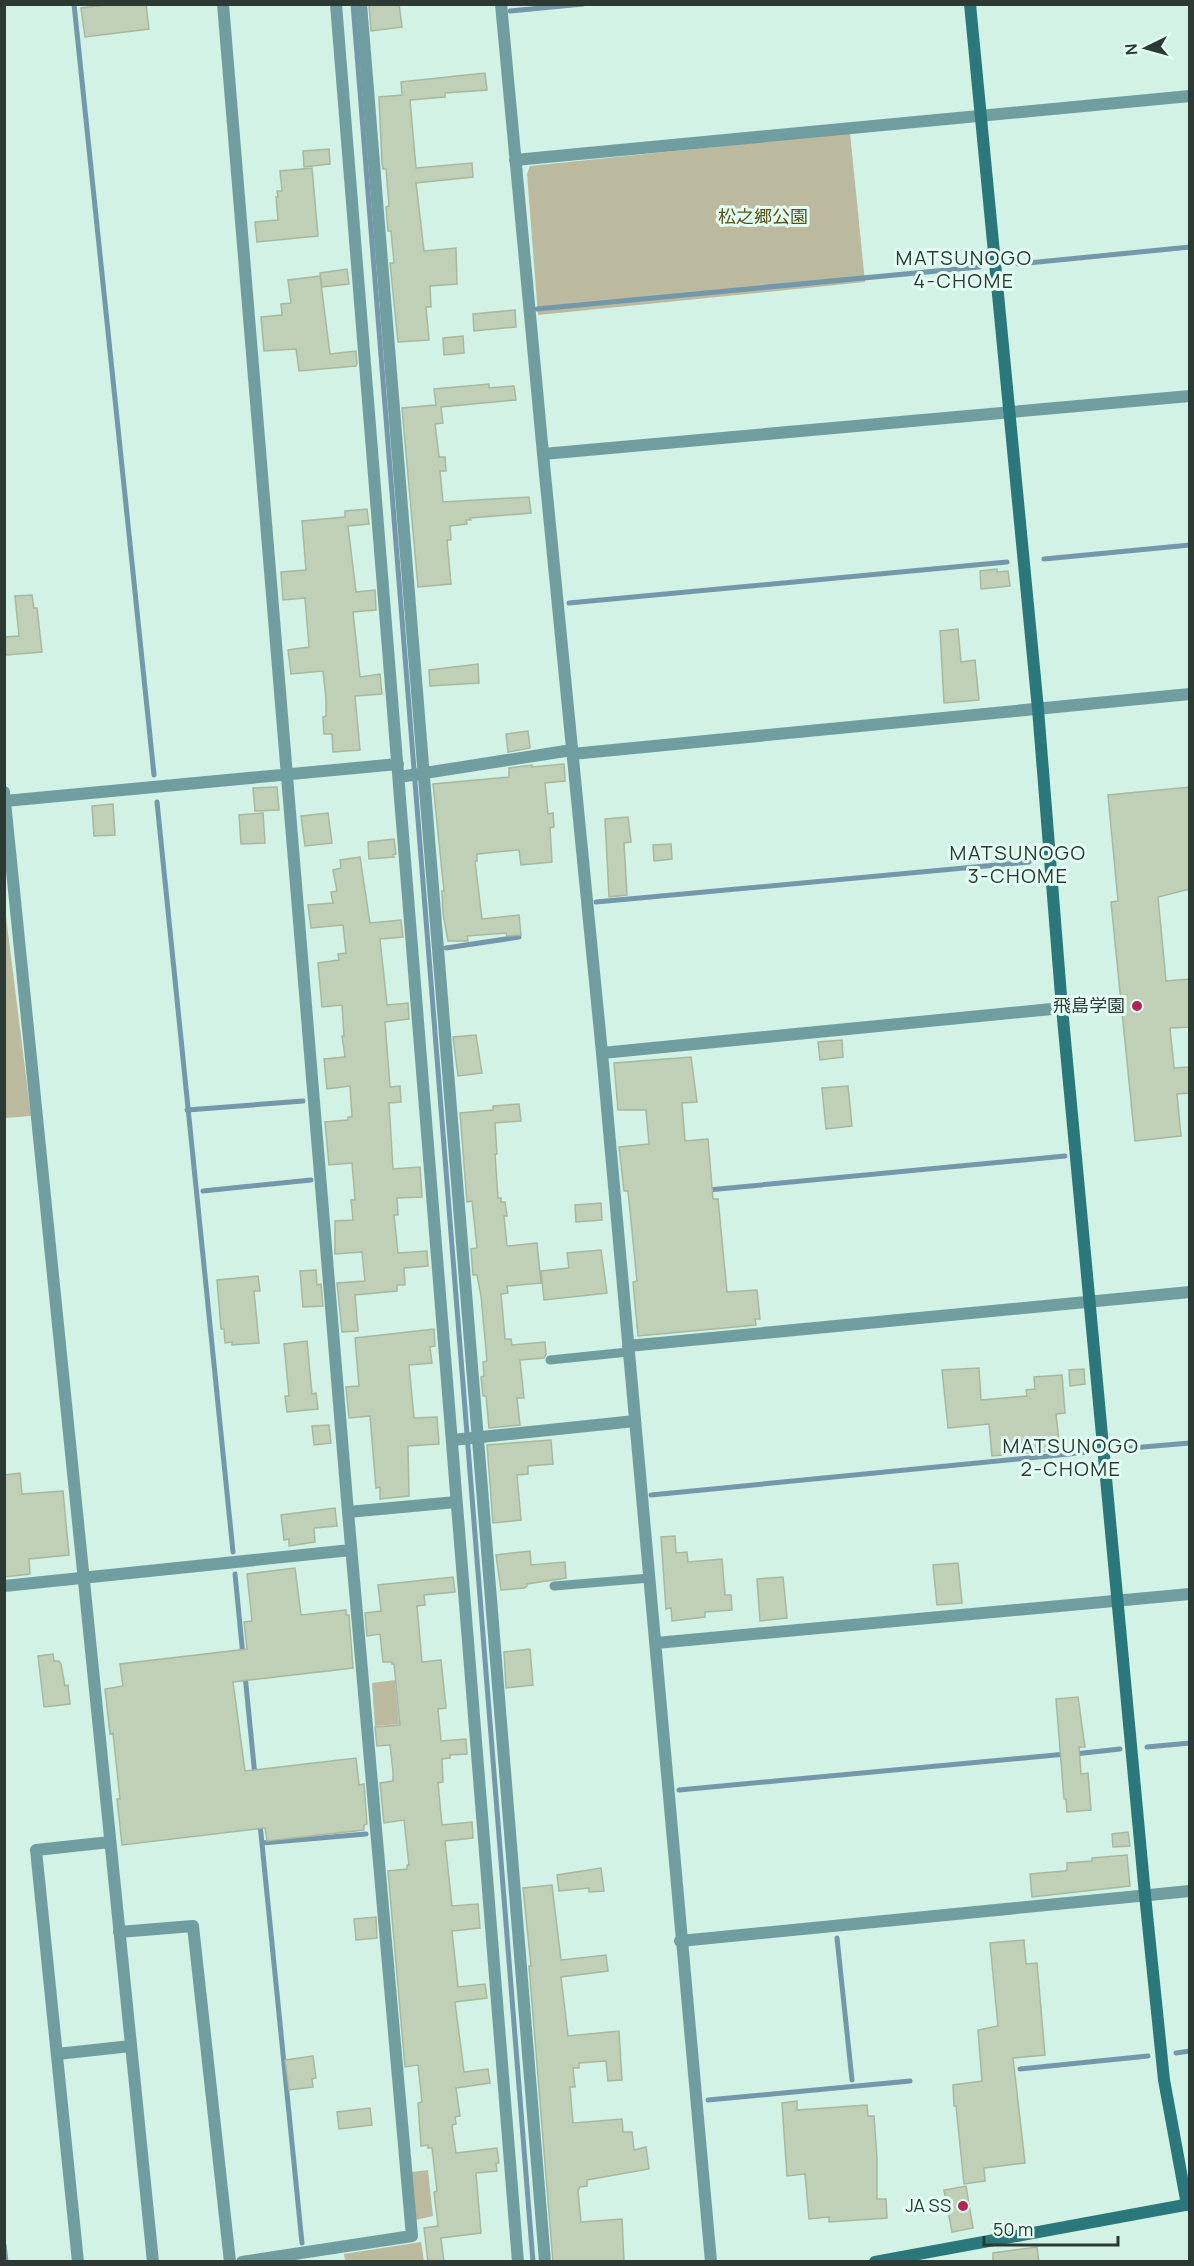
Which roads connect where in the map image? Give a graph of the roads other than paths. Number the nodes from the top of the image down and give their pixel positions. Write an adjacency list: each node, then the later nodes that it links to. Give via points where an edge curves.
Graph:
1 (223, 4): 17 (street)
2 (336, 4): 15 (street)
3 (361, 4): 16 (street)
4 (501, 4): 8 (street)
5 (970, 4): 7 (street)
6 (1190, 96): 7 (street)
7 (980, 116): 8 (street); 10 (street)
8 (515, 160): 11 (street)
9 (1190, 396): 10 (street)
10 (1008, 414): 11 (street); 13 (street)
11 (543, 454): 14 (street)
12 (1190, 694): 13 (street)
13 (1038, 709): 14 (street); 20 (street)
14 (572, 752): 16 (street); 21 (street)
15 (398, 764): 17 (street); 18 (street)
16 (423, 773): 18 (street); 27 (street)
17 (288, 775): 19 (street); 29 (street)
18 (403, 776): 27 (street)
19 (5, 796): 31 (street)
20 (1062, 1008): 21 (street); 23 (street)
21 (602, 1053): 24 (street)
22 (1190, 1292): 23 (street)
23 (1089, 1301): 24 (street); 36 (street)
24 (628, 1349): 25 (lane); 26 (street)
25 (550, 1360)
26 (635, 1421): 27 (street); 32 (street)
27 (466, 1439): 28 (street); 51 (street)
28 (456, 1502): 29 (street); 50 (street)
29 (348, 1512): 30 (street)
30 (351, 1550): 31 (street); 49 (street, via 412,2236)
31 (83, 1578): 33 (street); 38 (street)
32 (650, 1578): 34 (lane); 37 (street)
33 (4, 1586)
34 (554, 1586)
35 (1190, 1594): 36 (street)
36 (1117, 1601): 37 (street); 40 (street)
37 (656, 1643): 42 (street)
38 (110, 1842): 41 (street); 44 (street, via 36,1850)
39 (1190, 1891): 40 (street)
40 (1145, 1895): 42 (street); 45 (street, via 1164,2080)
41 (119, 1932): 43 (street); 48 (street, via 192,1926)
42 (681, 1941): 52 (street)
43 (131, 2046): 44 (street); 47 (street)
44 (57, 2054): 46 (street)
45 (1188, 2205): 53 (street)
46 (78, 2262)
47 (153, 2262)
48 (230, 2262)
49 (242, 2262)
50 (518, 2262)
51 (545, 2262)
52 (711, 2262)
53 (875, 2262)

